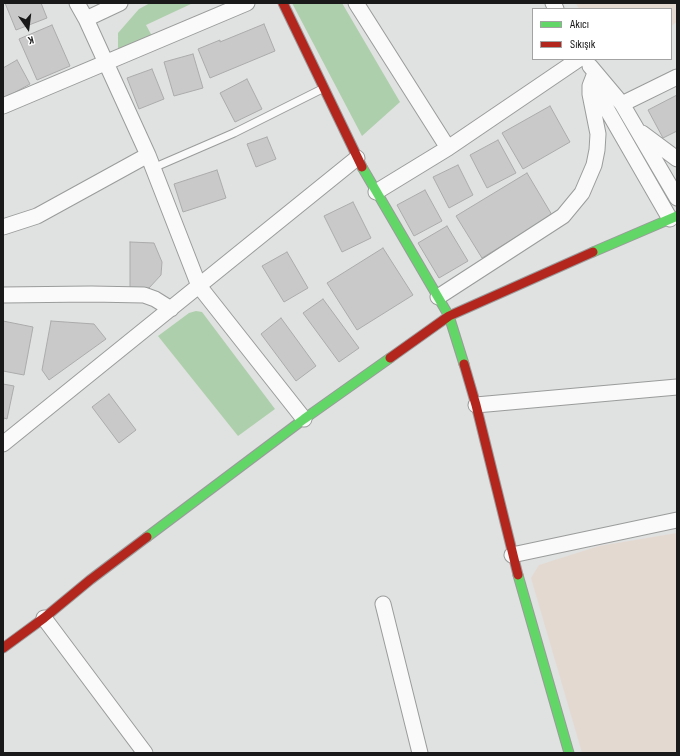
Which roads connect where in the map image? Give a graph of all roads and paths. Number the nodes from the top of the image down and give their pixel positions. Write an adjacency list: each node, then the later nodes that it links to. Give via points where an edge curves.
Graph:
1 (77, 3): 6 (street)
2 (120, 3): 6 (street)
3 (247, 3): 9 (street)
4 (283, 3): 12 (street)
5 (356, 3): 16 (street)
6 (86, 19): 9 (street)
7 (579, 60): 16 (street)
8 (586, 60): 10 (street)
9 (106, 62): 14 (street); 19 (street)
10 (595, 73): 13 (street); 22 (street, via 601,99); 26 (street, via 590,94 598,134 597,150 594,165 582,193 564,216)
11 (677, 77): 13 (street)
12 (324, 88): 17 (street); 19 (lane, via 234,133)
13 (622, 104): 15 (street)
14 (3, 106)
15 (637, 130): 18 (street); 21 (street)
16 (448, 148): 20 (street)
17 (358, 158): 20 (street); 24 (street)
18 (677, 158)
19 (151, 161): 23 (street, via 37,216); 24 (street)
20 (376, 192): 26 (street)
21 (677, 198)
22 (673, 217): 28 (street)
23 (3, 227)
24 (199, 286): 27 (street); 31 (street)
25 (3, 295): 27 (street, via 144,295 155,298)
26 (438, 297): 28 (street)
27 (171, 309): 32 (street)
28 (449, 316): 30 (street); 31 (street)
29 (677, 387): 30 (street)
30 (476, 405): 34 (street)
31 (304, 420): 36 (street, via 90,580)
32 (3, 444)
33 (677, 520): 34 (street)
34 (512, 555): 40 (street)
35 (383, 604): 39 (street)
36 (44, 618): 37 (street); 38 (street)
37 (3, 648)
38 (146, 753)
39 (420, 753)
40 (569, 753)

